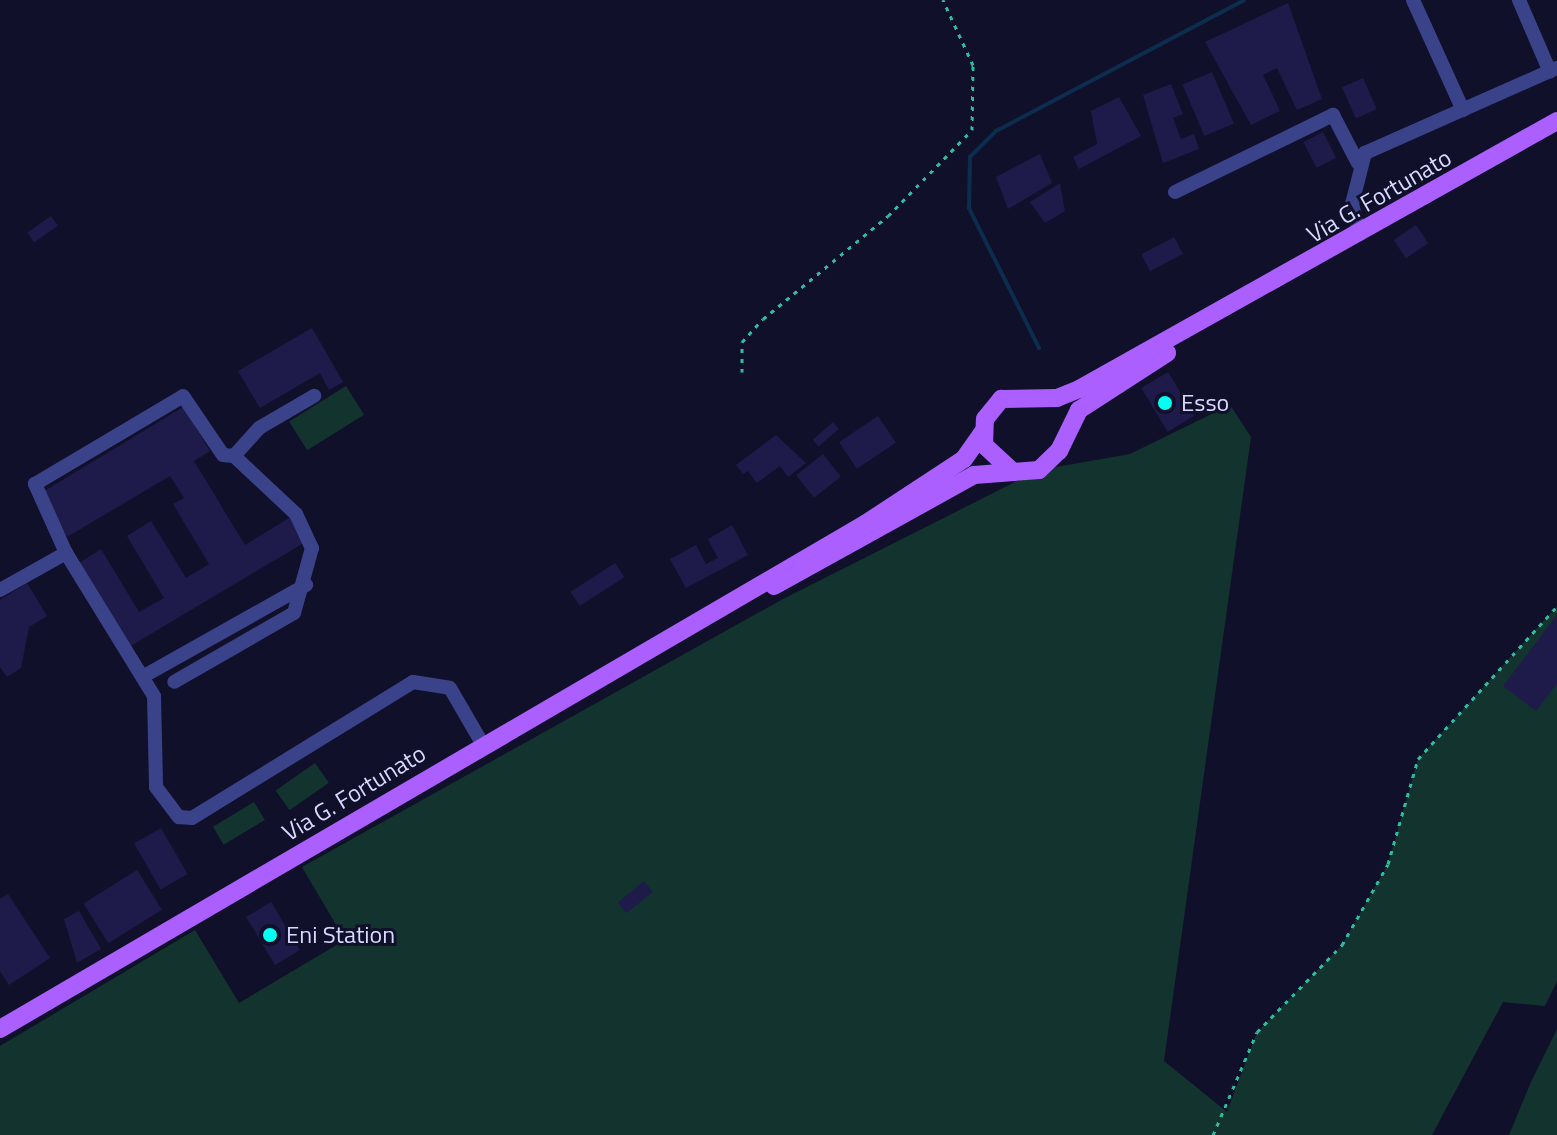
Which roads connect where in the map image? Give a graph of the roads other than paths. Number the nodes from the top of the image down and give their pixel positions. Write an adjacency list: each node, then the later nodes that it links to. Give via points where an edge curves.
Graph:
1 (1413, 0): 4 (street)
2 (1519, 0): 3 (street)
3 (1554, 70): 4 (street)
4 (1463, 110): 6 (street, via 1365,153)
5 (1557, 121): 8 (main road, Via G. Fortunato)
6 (1358, 163): 7 (street, via 1333,115); 8 (street, via 1352,204)
7 (1175, 192)
8 (1360, 234): 9 (main road, Via G. Fortunato)
9 (1226, 312): 11 (main road, via 1079,389); 13 (main road, via 1079,410)
10 (314, 396): 14 (street, via 259,428)
11 (1039, 397): 12 (main road, via 1001,399); 13 (main road, via 1058,413)
12 (983, 432): 15 (main road, via 991,457); 19 (main road, via 964,459)
13 (1063, 438): 15 (main road, via 1051,462)
14 (234, 456): 16 (street, via 223,455 183,396 35,484); 17 (street, via 306,528 312,548)
15 (1013, 472): 19 (main road, via 974,475 818,568)
16 (66, 553): 18 (street); 20 (street)
17 (306, 585): 20 (street); 21 (street, via 294,613)
18 (0, 590)
19 (734, 602): 22 (main road, Via G. Fortunato)
20 (144, 676): 22 (street, via 157,712 156,787 179,817 192,818 413,682 450,688)
21 (174, 682)
22 (483, 745): 23 (main road, Via G. Fortunato)
23 (0, 1029)

